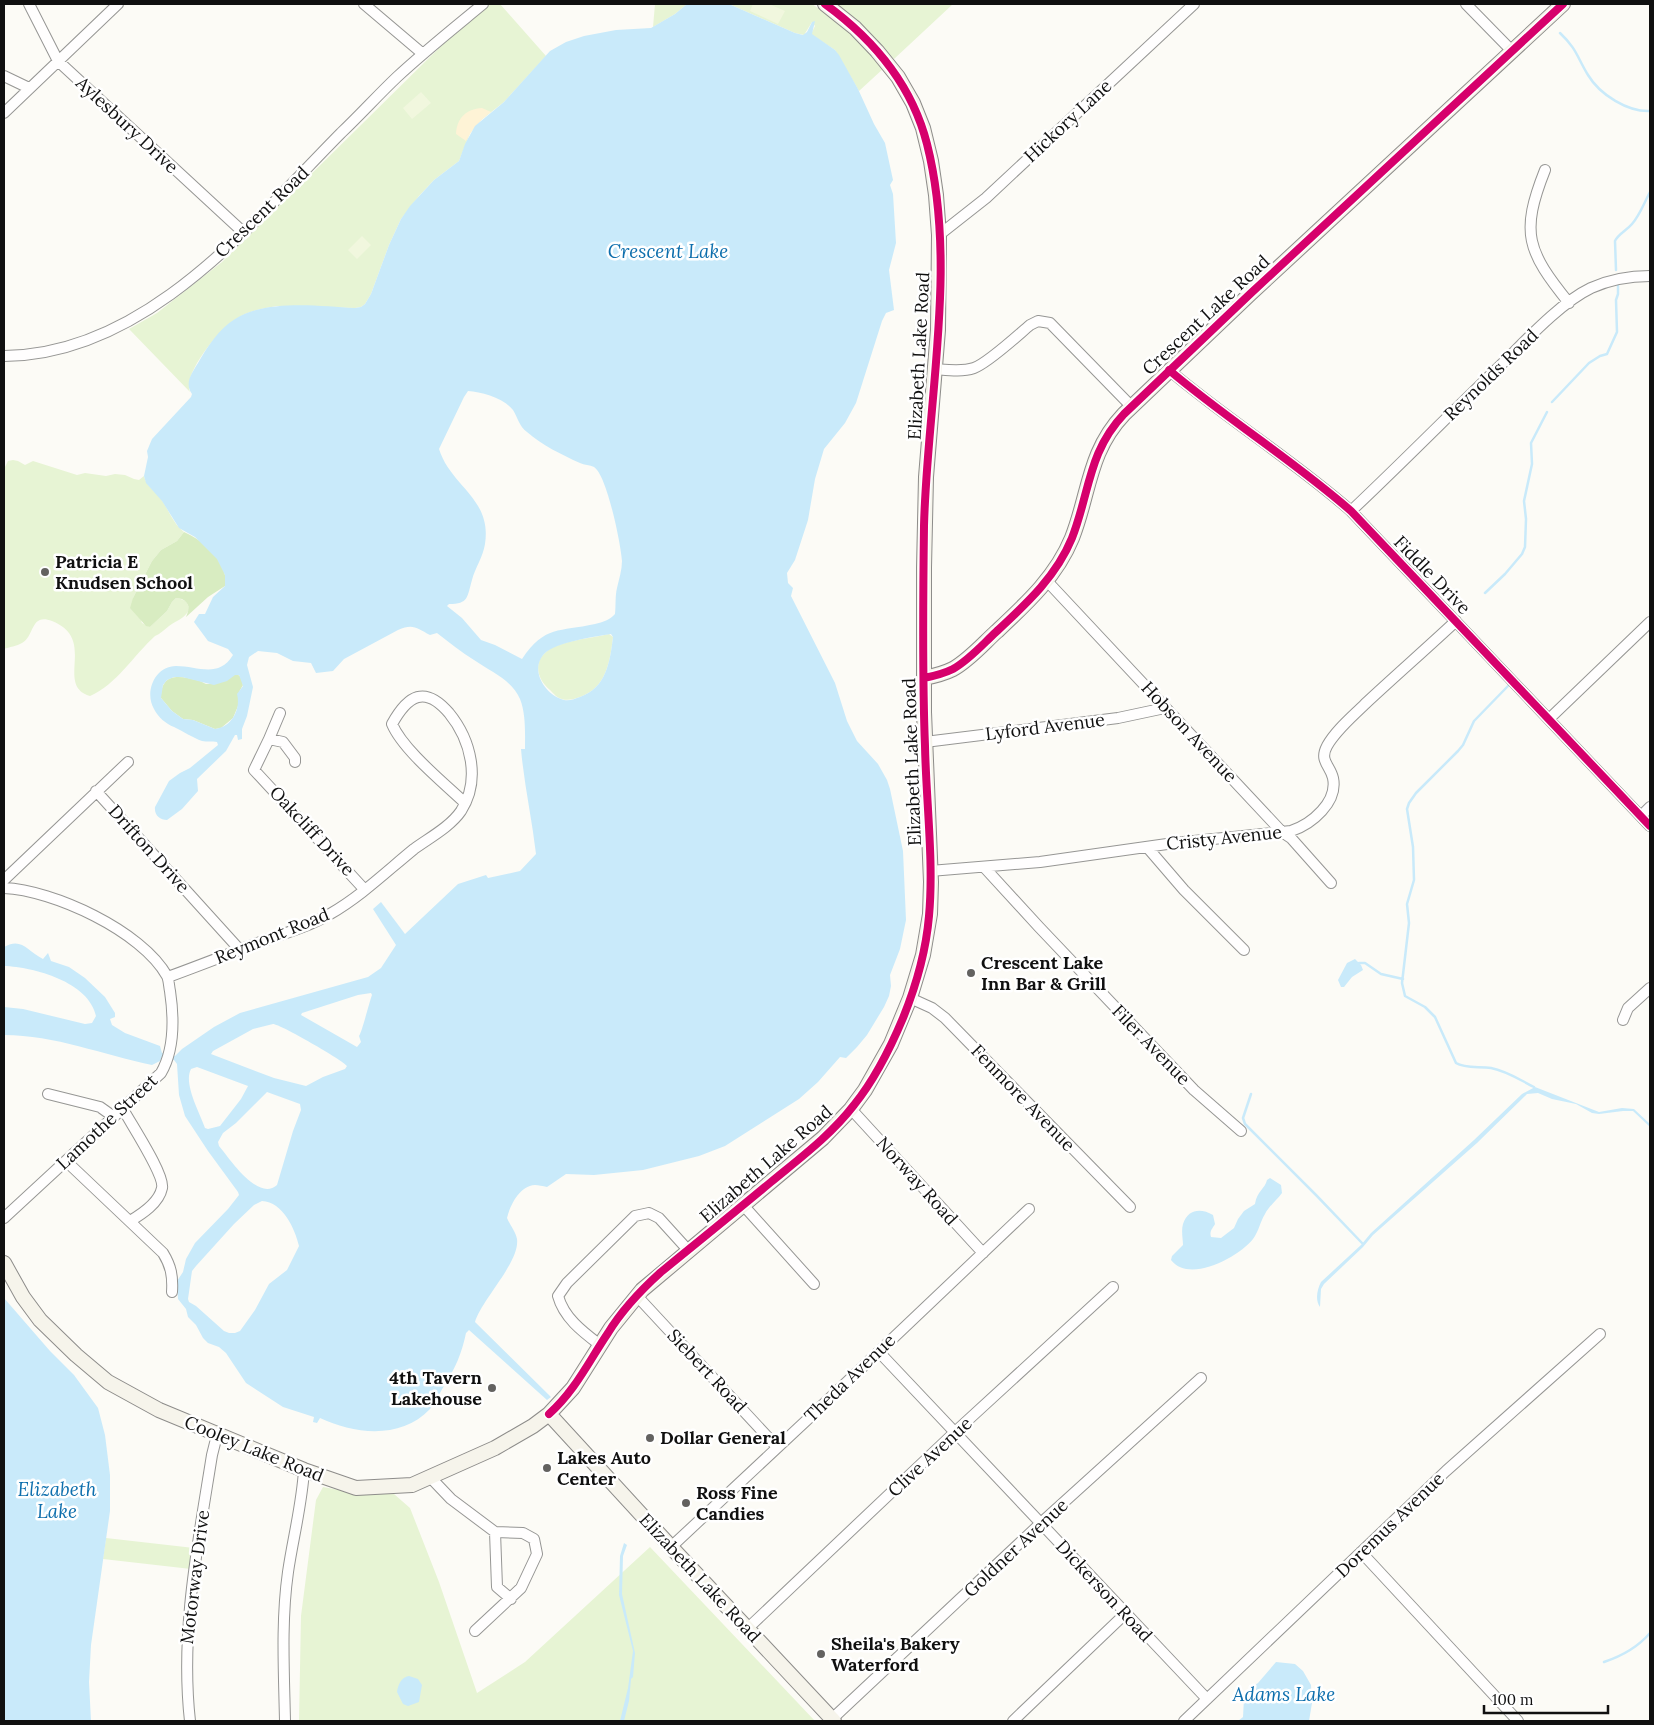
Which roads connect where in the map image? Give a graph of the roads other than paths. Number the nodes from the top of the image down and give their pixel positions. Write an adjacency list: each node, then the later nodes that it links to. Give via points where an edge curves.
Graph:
1 (29, 4): 11 (street, Aylesbury Drive)
2 (118, 4): 11 (street)
3 (364, 4): 10 (street)
4 (484, 4): 10 (street, Crescent Road)
5 (825, 4): 17 (street, Elizabeth Lake Road, via 870,43 909,94 929,153)
6 (1194, 4): 17 (street, Hickory Lane, via 986,198)
7 (1466, 4): 9 (street)
8 (1563, 4): 9 (street, Crescent Lake Road)
9 (1512, 51): 22 (street, Crescent Lake Road)
10 (423, 54): 16 (street, Crescent Road)
11 (58, 61): 13 (street); 16 (street, Aylesbury Drive)
12 (4, 76): 13 (street)
13 (29, 88): 14 (street)
14 (4, 113)
15 (1545, 170): 19 (street, via 1532,208 1532,246 1543,268)
16 (243, 232): 20 (street, Crescent Road, via 177,290 120,326 51,350)
17 (939, 235): 21 (street, Elizabeth Lake Road)
18 (1650, 276): 19 (street, Reynolds Road, via 1628,276 1610,281)
19 (1569, 302): 24 (street, Reynolds Road)
20 (4, 356)
21 (936, 369): 23 (street, via 974,368 1030,325 1038,321 1050,323); 28 (street, Elizabeth Lake Road, via 925,499)
22 (1168, 370): 23 (street, Crescent Lake Road); 24 (street, Fiddle Drive, via 1204,400 1302,470)
23 (1131, 406): 25 (street, Crescent Lake Road, via 1110,429 1099,448 1071,540)
24 (1351, 511): 26 (street, Fiddle Drive)
25 (1047, 581): 28 (street, Crescent Lake Road, via 963,662 941,674); 29 (street, Hobson Avenue)
26 (1456, 621): 31 (street, Fiddle Drive); 41 (street, Cristy Avenue, via 1330,740 1323,753 1333,778 1334,791 1326,806 1301,828)
27 (1650, 622): 31 (street)
28 (924, 678): 33 (street, Elizabeth Lake Road)
29 (1165, 708): 33 (street, Lyford Avenue, via 1118,718); 41 (street, Hobson Avenue)
30 (280, 713): 32 (street)
31 (1549, 720): 39 (street, Fiddle Drive)
32 (269, 739): 35 (street, via 283,742); 48 (street, Oakcliff Drive, via 254,770)
33 (924, 742): 44 (street, Elizabeth Lake Road)
34 (128, 762): 36 (street)
35 (295, 762)
36 (96, 791): 45 (street); 49 (street, Drifton Drive)
37 (465, 803): 37 (street, Reymont Road, via 397,735 392,724 407,703 419,696 430,696 440,703 466,740 472,762 471,789); 48 (street, Reymont Road, via 461,812 446,825)
38 (1650, 807): 39 (street)
39 (1641, 816): 40 (street, Fiddle Drive)
40 (1650, 826)
41 (1282, 832): 42 (street, Cristy Avenue); 46 (street, Hobson Avenue)
42 (1147, 847): 43 (street, Cristy Avenue, via 1040,862); 50 (street, via 1184,890)
43 (984, 866): 44 (street, Cristy Avenue); 59 (street, Filer Avenue, via 1194,1090)
44 (930, 871): 53 (street, Elizabeth Lake Road, via 927,934)
45 (4, 880)
46 (1331, 883)
47 (4, 888): 51 (street, via 38,893 87,912 135,942)
48 (364, 889): 49 (street, Reymont Road, via 328,916)
49 (240, 950): 51 (street, Reymont Road)
50 (1244, 950)
51 (168, 977): 56 (street, Lamothe Street, via 172,1012 168,1056 161,1073)
52 (1650, 988): 54 (street, via 1628,1008)
53 (910, 998): 57 (street, Elizabeth Lake Road, via 884,1059); 62 (street, Fenmore Avenue, via 945,1018)
54 (1623, 1020)
55 (48, 1094): 58 (street, via 100,1106)
56 (123, 1109): 58 (street, Lamothe Street); 65 (street, via 163,1182 162,1191 154,1202)
57 (851, 1109): 61 (street, Elizabeth Lake Road, via 823,1138); 67 (street, Norway Road)
58 (114, 1117): 60 (street, Lamothe Street)
59 (1241, 1131)
60 (66, 1161): 64 (street, Lamothe Street); 65 (street)
61 (743, 1205): 66 (street, Elizabeth Lake Road); 69 (street)
62 (1130, 1207)
63 (1029, 1209): 67 (street, Theda Avenue)
64 (4, 1218)
65 (130, 1221): 71 (street, via 170,1264)
66 (688, 1250): 72 (street, Elizabeth Lake Road); 74 (street, via 659,1218 649,1212 635,1216 567,1283 558,1296 561,1305 579,1329)
67 (983, 1253): 75 (street, Theda Avenue)
68 (4, 1263): 79 (street, Cooley Lake Road, via 40,1320 107,1381 159,1410)
69 (814, 1284)
70 (1113, 1287): 78 (street, Clive Avenue)
71 (172, 1292)
72 (636, 1296): 74 (street, Elizabeth Lake Road); 80 (street, Siebert Road)
73 (1600, 1334): 86 (street, Doremus Avenue, via 1446,1471)
74 (600, 1345): 77 (street, Elizabeth Lake Road, via 573,1388)
75 (879, 1352): 78 (street, Dickerson Road); 80 (street, Theda Avenue)
76 (1201, 1378): 83 (street, Goldner Avenue)
77 (550, 1414): 82 (street, Cooley Lake Road, via 495,1448); 85 (street, Elizabeth Lake Road)
78 (955, 1432): 83 (street, Dickerson Road); 89 (street, Clive Avenue)
79 (217, 1434): 81 (street, Cooley Lake Road); 93 (street, Motorway Drive, via 190,1606 186,1675)
80 (777, 1447): 85 (street, Theda Avenue)
81 (304, 1470): 82 (street, Cooley Lake Road, via 356,1488 412,1485); 94 (street, via 285,1606)
82 (430, 1477): 84 (street, via 451,1499)
83 (1041, 1523): 88 (street, Dickerson Road); 92 (street, Goldner Avenue)
84 (495, 1532): 87 (street, via 497,1587); 87 (street, via 523,1533 534,1539 537,1554 521,1588)
85 (670, 1547): 89 (street, Elizabeth Lake Road)
86 (1361, 1552): 91 (street, Doremus Avenue); 97 (street)
87 (511, 1599): 90 (street)
88 (1125, 1614): 91 (street, Dickerson Road); 95 (street)
89 (747, 1629): 92 (street, Elizabeth Lake Road)
90 (475, 1631)
91 (1207, 1699): 96 (street, Doremus Avenue)
92 (833, 1720)
93 (190, 1721)
94 (285, 1721)
95 (1013, 1721)
96 (1184, 1721)
97 (1518, 1721)

